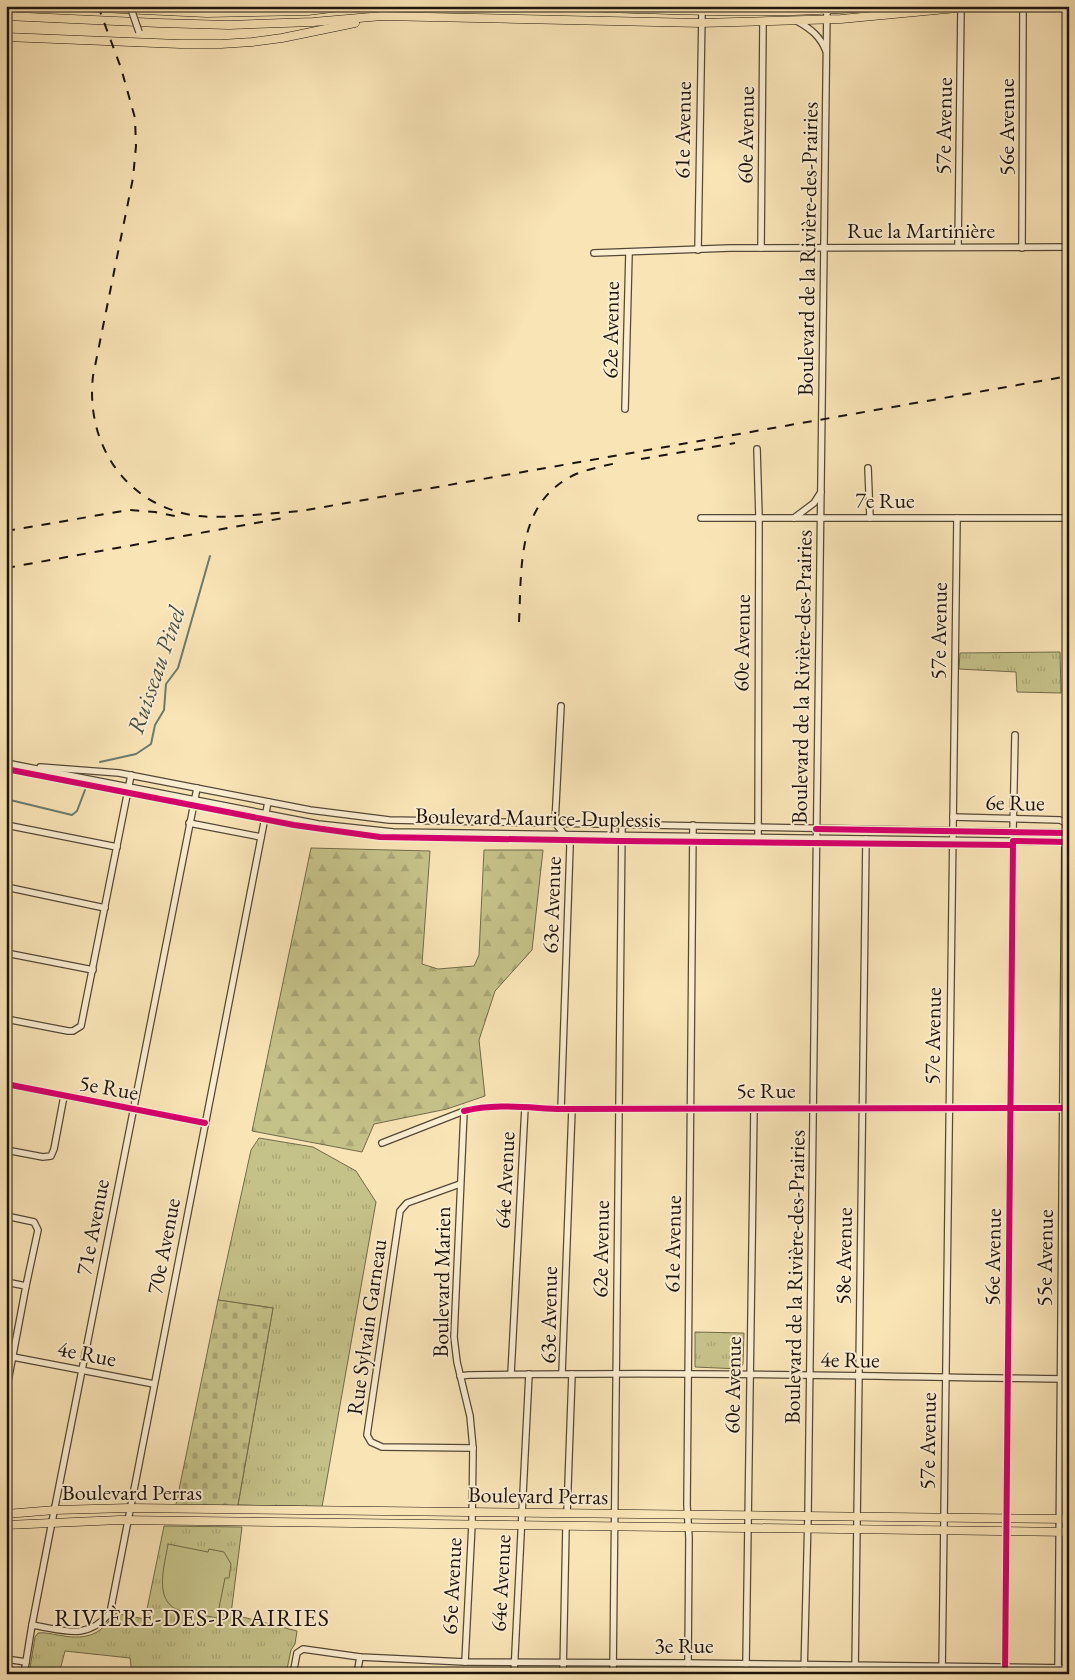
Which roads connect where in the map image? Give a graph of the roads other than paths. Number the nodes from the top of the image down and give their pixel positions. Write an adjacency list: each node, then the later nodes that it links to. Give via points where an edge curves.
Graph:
1 (58, 6): 3 (main road, via 207,13 308,11)
2 (130, 6): 20 (street, bridge)
3 (348, 6)
4 (553, 6): 12 (main road)
5 (804, 6): 11 (street)
6 (878, 6): 10 (main road)
7 (978, 6): 9 (main road)
8 (1023, 6): 25 (street, 56e Avenue)
9 (962, 7): 16 (main road); 22 (street, 57e Avenue)
10 (827, 8): 11 (main road); 16 (street, Boulevard de la Rivière-des-Prairies)
11 (793, 10): 12 (main road)
12 (702, 12): 18 (street, 61e Avenue)
13 (6, 16): 14 (main road, via 229,24)
14 (382, 16): 18 (main road); 20 (main road, via 252,42)
15 (795, 20): 16 (main road); 17 (main road); 21 (street, via 822,40)
16 (827, 20): 21 (street, Boulevard de la Rivière-des-Prairies)
17 (763, 22): 18 (main road); 23 (street, 60e Avenue)
18 (701, 23): 27 (street, 61e Avenue)
19 (6, 37): 20 (main road)
20 (143, 42)
21 (827, 55): 24 (street, Boulevard de la Rivière-des-Prairies)
22 (958, 247): 24 (street, Rue la Martinière); 25 (street, Rue la Martinière)
23 (761, 248): 24 (street, Rue la Martinière); 27 (street, Rue la Martinière)
24 (824, 248): 33 (street, Boulevard de la Rivière-des-Prairies)
25 (1022, 248): 26 (street, Rue la Martinière)
26 (1069, 248)
27 (698, 250): 29 (street, Rue la Martinière)
28 (594, 253): 29 (street, Rue la Martinière)
29 (629, 253): 30 (street, 62e Avenue)
30 (625, 409)
31 (757, 449): 35 (street, 60e Avenue)
32 (868, 468): 38 (street)
33 (822, 490): 36 (street, Boulevard de la Rivière-des-Prairies, via 814,503); 37 (street, Boulevard de la Rivière-des-Prairies)
34 (701, 518): 35 (street, 7e Rue)
35 (759, 518): 36 (street, 7e Rue); 61 (street, 60e Avenue)
36 (793, 518): 37 (street, 7e Rue)
37 (821, 518): 38 (street, 7e Rue); 62 (street, Boulevard de la Rivière-des-Prairies)
38 (870, 518): 39 (street, 7e Rue)
39 (957, 518): 40 (street, 7e Rue); 53 (street, 57e Avenue)
40 (1069, 518)
41 (1069, 659): 44 (street)
42 (561, 706): 57 (street, 63e Avenue)
43 (1015, 735): 55 (street)
44 (1069, 757)
45 (6, 763): 46 (street, Boulevard Maurice-Duplessis)
46 (13, 765): 47 (street, Boulevard Maurice-Duplessis); 48 (street, Boulevard Maurice-Duplessis)
47 (131, 775): 48 (street); 49 (street, Boulevard Maurice-Duplessis)
48 (129, 788): 50 (street, Boulevard Maurice-Duplessis); 77 (street)
49 (197, 788): 50 (street, 71e Avenue); 51 (street, Boulevard Maurice-Duplessis)
50 (194, 800): 52 (street, Boulevard Maurice-Duplessis); 56 (street, 71e Avenue)
51 (268, 802): 52 (street, 70e Avenue); 54 (street, Boulevard Maurice-Duplessis)
52 (266, 814): 63 (street, Boulevard Maurice-Duplessis); 69 (street, 70e Avenue)
53 (953, 817): 55 (street, 6e Rue); 64 (street, 57e Avenue)
54 (371, 819): 57 (street, Boulevard Maurice-Duplessis); 63 (street)
55 (1014, 819): 65 (street); 66 (street, 6e Rue, via 1060,820 1066,824)
56 (189, 823): 69 (street); 93 (street, 71e Avenue)
57 (555, 823): 58 (street, Boulevard Maurice-Duplessis); 67 (street, 63e Avenue)
58 (622, 824): 60 (street, Boulevard Maurice-Duplessis); 68 (street, 62e Avenue)
59 (6, 825): 77 (street)
60 (693, 825): 61 (street, Boulevard Maurice-Duplessis); 70 (street, 61e Avenue)
61 (758, 826): 62 (street, Boulevard Maurice-Duplessis); 71 (street, 60e Avenue)
62 (816, 829): 64 (street, Boulevard Maurice-Duplessis); 72 (street, Boulevard de la Rivière-des-Prairies)
63 (370, 831): 67 (street, Boulevard Maurice-Duplessis)
64 (952, 831): 65 (street, Boulevard Maurice-Duplessis); 74 (street, 57e Avenue)
65 (1013, 832): 66 (street, Boulevard Maurice-Duplessis)
66 (1068, 833)
67 (565, 835): 68 (street, Boulevard Maurice-Duplessis); 94 (street, 63e Avenue, via 570,846)
68 (621, 836): 70 (street, Boulevard Maurice-Duplessis); 86 (street, 62e Avenue)
69 (261, 837): 98 (street, 70e Avenue)
70 (693, 837): 71 (street, Boulevard Maurice-Duplessis); 87 (street, 61e Avenue)
71 (758, 838): 72 (street, Boulevard Maurice-Duplessis)
72 (816, 838): 73 (street, Boulevard Maurice-Duplessis); 89 (street, Boulevard de la Rivière-des-Prairies)
73 (866, 839): 74 (street, Boulevard Maurice-Duplessis); 90 (street, 58e Avenue)
74 (953, 840): 75 (street, Boulevard Maurice-Duplessis); 91 (street, 57e Avenue)
75 (1013, 841): 76 (street, Boulevard Maurice-Duplessis); 96 (street, 56e Avenue)
76 (1067, 842): 92 (street, 55e Avenue)
77 (116, 847): 79 (street)
78 (6, 887): 79 (street)
79 (105, 908): 81 (street)
80 (6, 953): 81 (street)
81 (93, 970): 82 (street, via 82,1021 77,1029 68,1031)
82 (6, 1019)
83 (6, 1084): 84 (street, 5e Rue)
84 (64, 1096): 93 (street, 5e Rue); 100 (street, via 51,1156)
85 (525, 1107): 94 (street, 5e Rue); 97 (street, 5e Rue); 108 (street, 64e Avenue)
86 (619, 1108): 87 (street, 5e Rue); 95 (street, 5e Rue); 112 (street, 62e Avenue)
87 (692, 1108): 88 (street, 5e Rue); 107 (street, 61e Avenue)
88 (754, 1108): 89 (street, 5e Rue); 113 (street, 60e Avenue)
89 (813, 1108): 90 (street, 5e Rue); 115 (street, Boulevard de la Rivière-des-Prairies)
90 (862, 1108): 91 (street, 5e Rue); 116 (street, 58e Avenue)
91 (949, 1108): 96 (street, 5e Rue); 117 (street, 57e Avenue)
92 (1066, 1108): 96 (street, 5e Rue); 119 (street, 55e Avenue)
93 (133, 1109): 98 (street, 5e Rue); 106 (street, 71e Avenue)
94 (561, 1109): 95 (street, 5e Rue)
95 (572, 1109): 110 (street, 63e Avenue)
96 (1011, 1109): 118 (street, 56e Avenue)
97 (464, 1111): 99 (street, 5e Rue); 101 (street, Boulevard Marien)
98 (205, 1122): 121 (street, 70e Avenue)
99 (382, 1143)
100 (6, 1150)
101 (460, 1184): 114 (street, Boulevard Marien, via 454,1337); 123 (street, Rue Sylvain Garneau, via 406,1203 400,1211 367,1435 372,1442 382,1446)
102 (6, 1216): 104 (street, via 31,1221 37,1227)
103 (6, 1282): 104 (street)
104 (26, 1286): 105 (street)
105 (13, 1357): 106 (street, 4e Rue); 122 (street)
106 (82, 1370): 121 (street, 4e Rue); 125 (street, 71e Avenue)
107 (688, 1373): 112 (street, 4e Rue); 113 (street, 4e Rue); 131 (street, 61e Avenue)
108 (511, 1374): 109 (street); 114 (street)
109 (529, 1374): 110 (street); 127 (street, 64e Avenue)
110 (562, 1374): 111 (street, 63e Avenue)
111 (572, 1374): 112 (street, 4e Rue); 128 (street, 63e Avenue)
112 (617, 1374): 130 (street, 62e Avenue)
113 (750, 1375): 115 (street, 4e Rue); 132 (street, 60e Avenue)
114 (460, 1376): 123 (street, Boulevard Marien, via 470,1416)
115 (810, 1376): 116 (street, 4e Rue); 133 (street, Boulevard de la Rivière-des-Prairies)
116 (859, 1377): 117 (street, 4e Rue); 134 (street, 58e Avenue)
117 (945, 1378): 118 (street, 4e Rue); 135 (street, 57e Avenue)
118 (1008, 1378): 119 (street, 4e Rue); 136 (street, 56e Avenue)
119 (1060, 1379): 120 (street, 4e Rue); 137 (street, 55e Avenue)
120 (1069, 1379)
121 (154, 1384): 124 (street, 70e Avenue)
122 (6, 1392)
123 (473, 1448): 126 (street, Boulevard Marien)
124 (130, 1508): 125 (main road, Boulevard Perras); 126 (main road, Boulevard Perras); 138 (street, 70e Avenue)
125 (55, 1510): 129 (main road, Boulevard Perras); 140 (street, 71e Avenue)
126 (472, 1512): 127 (main road, Boulevard Perras); 141 (street, 65e Avenue)
127 (521, 1513): 128 (main road, Boulevard Perras); 143 (street, 64e Avenue)
128 (567, 1513): 130 (main road, Boulevard Perras)
129 (6, 1514)
130 (615, 1514): 131 (main road, Boulevard Perras); 145 (street, 62e Avenue)
131 (687, 1515): 132 (main road, Boulevard Perras); 146 (street, 61e Avenue)
132 (748, 1516): 133 (main road, Boulevard Perras); 147 (street, 60e Avenue)
133 (808, 1516): 134 (main road, Boulevard Perras); 148 (street, Boulevard de la Rivière-des-Prairies)
134 (857, 1517): 135 (main road, Boulevard Perras); 149 (street, 58e Avenue)
135 (944, 1518): 136 (main road, Boulevard Perras); 150 (street, 57e Avenue)
136 (1006, 1518): 137 (main road, Boulevard Perras); 151 (street, 56e Avenue)
137 (1058, 1519): 139 (main road, Boulevard Perras); 152 (street, 55e Avenue)
138 (128, 1520): 140 (main road, Boulevard Perras); 141 (main road, Boulevard Perras); 154 (street, 70e Avenue, via 110,1613 103,1621 84,1632)
139 (1069, 1520)
140 (52, 1522): 142 (main road, Boulevard Perras); 154 (street, 71e Avenue)
141 (472, 1524): 143 (main road, Boulevard Perras); 158 (street, 65e Avenue)
142 (6, 1525)
143 (521, 1525): 144 (main road, Boulevard Perras); 159 (street, 64e Avenue)
144 (566, 1526): 145 (main road, Boulevard Perras); 160 (street)
145 (615, 1526): 146 (main road, Boulevard Perras); 161 (street, 62e Avenue)
146 (688, 1527): 147 (main road, Boulevard Perras); 162 (street, 61e Avenue)
147 (747, 1528): 148 (main road, Boulevard Perras); 163 (street, 60e Avenue)
148 (808, 1529): 149 (main road, Boulevard Perras); 164 (street, Boulevard de la Rivière-des-Prairies)
149 (857, 1529): 150 (main road, Boulevard Perras); 165 (street, 58e Avenue)
150 (944, 1530): 151 (main road, Boulevard Perras); 166 (street, 57e Avenue)
151 (1006, 1531): 152 (main road, Boulevard Perras); 168 (street, 56e Avenue)
152 (1059, 1532): 153 (main road, Boulevard Perras); 169 (street, 55e Avenue)
153 (1069, 1532)
154 (32, 1625): 157 (street, 71e Avenue)
155 (360, 1657): 158 (street, 3e Rue); 171 (street, 3e Rue, via 299,1650); 172 (street)
156 (6, 1659): 157 (street)
157 (26, 1662): 170 (street, 71e Avenue)
158 (465, 1662): 159 (street, 3e Rue)
159 (514, 1662): 160 (street, 3e Rue); 173 (street, 64e Avenue)
160 (563, 1663): 161 (street, 3e Rue); 174 (street)
161 (614, 1663): 162 (street, 3e Rue); 175 (street, 62e Avenue)
162 (688, 1663): 163 (street, 3e Rue)
163 (746, 1664): 164 (street, 3e Rue)
164 (804, 1665): 165 (street, 3e Rue); 176 (street, Boulevard de la Rivière-des-Prairies)
165 (856, 1666): 166 (street, 3e Rue); 177 (street, 58e Avenue)
166 (942, 1667): 168 (street, 3e Rue); 178 (street, 57e Avenue)
167 (1069, 1668): 169 (street, 3e Rue)
168 (1005, 1670): 169 (street, 3e Rue)
169 (1058, 1671)
170 (24, 1674)
171 (293, 1674)
172 (357, 1674)
173 (514, 1674)
174 (562, 1674)
175 (613, 1674)
176 (804, 1674)
177 (856, 1674)
178 (942, 1674)

